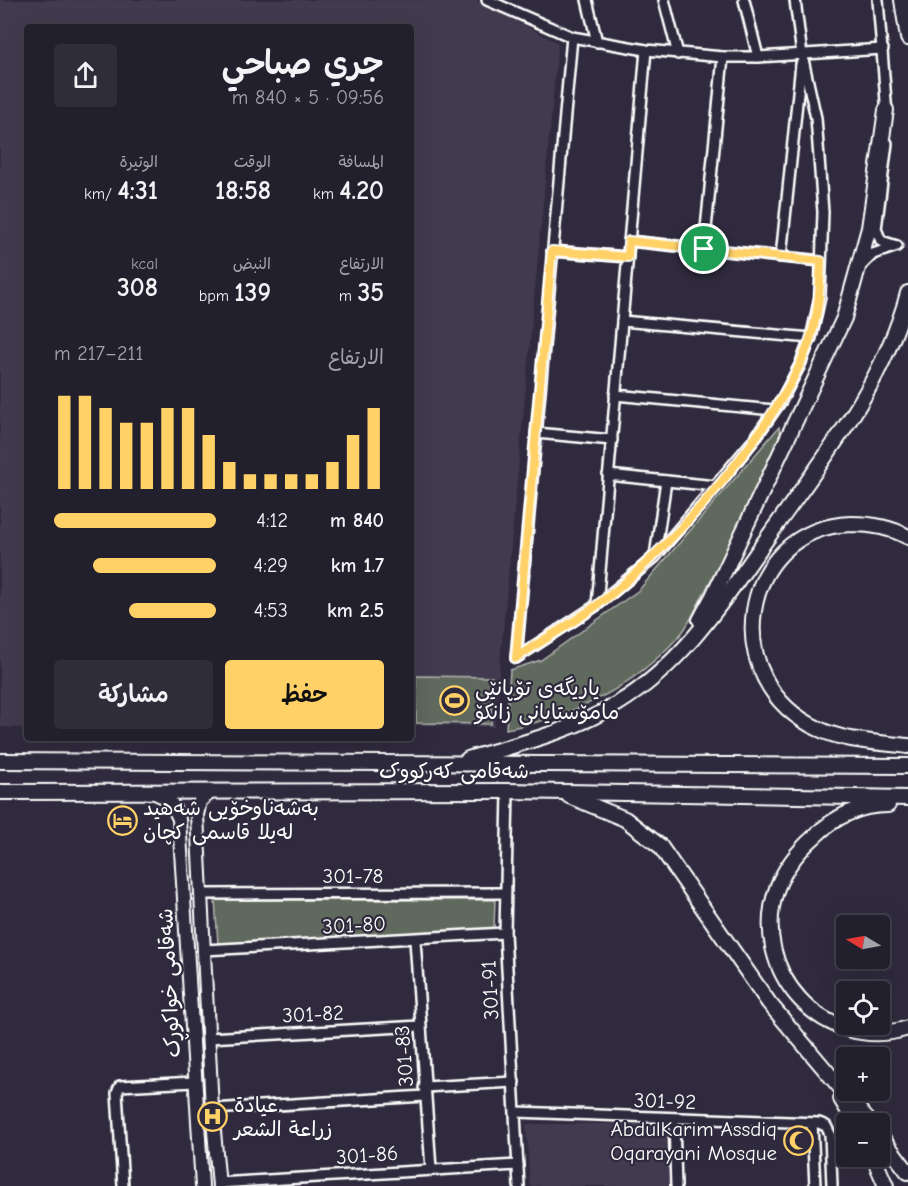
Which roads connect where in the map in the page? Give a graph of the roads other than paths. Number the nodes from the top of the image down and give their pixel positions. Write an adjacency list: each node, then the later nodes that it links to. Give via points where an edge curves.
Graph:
1 (487, 0): 8 (street)
2 (586, 0): 11 (street)
3 (664, 0): 14 (street)
4 (744, 0): 17 (street)
5 (795, 0): 15 (street)
6 (878, 0): 12 (street)
7 (902, 0): 10 (highway)
8 (506, 5): 9 (street)
9 (572, 37): 11 (street); 21 (street)
10 (908, 39)
11 (597, 42): 13 (street)
12 (883, 49): 15 (street); 18 (street)
13 (646, 50): 14 (street); 19 (street)
14 (678, 54): 16 (street)
15 (802, 55): 17 (street); 23 (street); 24 (street, via 816,118 823,212)
16 (723, 57): 17 (street); 20 (street)
17 (758, 57)
18 (886, 110): 25 (highway); 25 (street, via 887,146 876,229 881,241 897,246 873,254)
19 (629, 241): 20 (street); 22 (street)
20 (704, 249): 23 (street)
21 (552, 251): 22 (street); 31 (street)
22 (628, 257): 27 (street)
23 (781, 257): 24 (street)
24 (821, 261): 28 (street, via 820,297)
25 (860, 267): 39 (highway, via 844,318 813,386 713,596)
26 (908, 293): 39 (highway, via 883,363 853,417 738,581)
27 (622, 321): 28 (street); 29 (street)
28 (811, 338): 30 (street)
29 (615, 396): 30 (street); 32 (street)
30 (774, 410): 35 (street)
31 (536, 433): 32 (street); 38 (street, via 516,658)
32 (612, 440): 33 (street)
33 (608, 475): 34 (street); 38 (street)
34 (666, 481): 35 (street); 37 (street)
35 (716, 486): 37 (street)
36 (908, 537): 40 (highway, via 888,528 863,524 838,525 807,536 782,554 764,579 756,601 752,634 753,651 765,681 792,714 838,736)
37 (655, 557): 38 (street)
38 (597, 605)
39 (676, 657): 42 (highway, via 632,693 595,716 546,736)
40 (908, 746)
41 (0, 762): 42 (highway, شەقامی کەرکووک)
42 (454, 763): 43 (highway, شەقامی کەرکووک)
43 (908, 766)
44 (507, 791): 47 (highway, شەقامی کەرکووک); 48 (highway, شەقامی کەرکووک); 51 (street, 301-91)
45 (0, 792): 46 (highway, شەقامی کەرکووک)
46 (151, 792): 48 (highway, شەقامی کەرکووک); 60 (main road, شەقامی خواکوڕک, via 170,800 179,819)
47 (554, 792): 49 (highway, شەقامی کەرکووک); 58 (highway, via 625,819 660,846)
48 (210, 793): 52 (main road, شەقامی خواکوڕک, via 197,808)
49 (908, 798)
50 (908, 805): 57 (highway, via 881,805 848,813 805,845 777,888 771,934 784,979 814,1014 840,1027 869,1033)
51 (505, 893): 52 (street, 301-78); 53 (street, 301-91)
52 (201, 894): 55 (main road, شەقامی خواکوڕک)
53 (505, 933): 54 (street, 301-80); 61 (street, 301-91)
54 (415, 940): 55 (street, 301-80); 56 (street, 301-83)
55 (204, 950): 59 (main road, شەقامی خواکوڕک)
56 (420, 1026): 59 (street, 301-82); 62 (street, 301-83)
57 (908, 1028)
58 (792, 1031): 65 (highway); 66 (highway)
59 (208, 1038): 63 (main road, شەقامی خواکوڕک)
60 (194, 1082): 76 (street, via 120,1086 117,1093); 77 (main road, شەقامی خواکوڕک)
61 (514, 1082): 62 (street); 64 (street, 301-91)
62 (425, 1092): 63 (street); 72 (street, 301-83)
63 (212, 1109): 75 (main road, شەقامی خواکوڕک)
64 (516, 1113): 67 (street, 301-92); 70 (street, 301-91)
65 (848, 1113)
66 (862, 1113)
67 (674, 1120): 68 (street, 301-92); 79 (street)
68 (812, 1123): 80 (street); 81 (street, via 828,1129)
69 (890, 1148): 73 (highway)
70 (518, 1165): 72 (street, 301-86); 78 (street, 301-91)
71 (878, 1167): 82 (highway)
72 (430, 1169): 74 (street, 301-86)
73 (908, 1172)
74 (297, 1182): 75 (street, 301-86)
75 (219, 1185)
76 (123, 1186)
77 (202, 1186)
78 (519, 1186)
79 (676, 1186)
80 (815, 1186)
81 (832, 1186)
82 (886, 1186)

